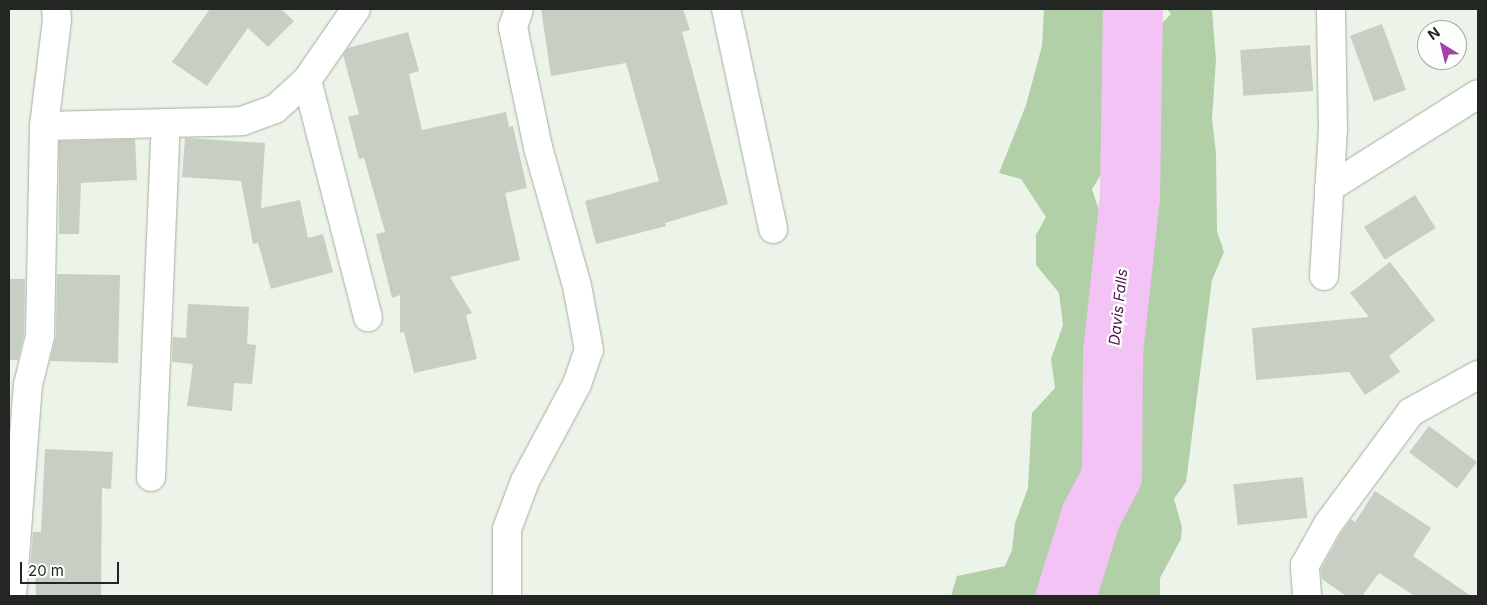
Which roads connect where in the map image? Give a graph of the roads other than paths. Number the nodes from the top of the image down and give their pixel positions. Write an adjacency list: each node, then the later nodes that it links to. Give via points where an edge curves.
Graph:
1 (56, 9): 9 (street)
2 (356, 9): 6 (street)
3 (519, 9): 18 (street, via 512,26 538,147 577,286 589,350 577,384 525,482 507,529)
4 (726, 9): 11 (street)
5 (1331, 9): 10 (street, via 1333,129)
6 (307, 80): 8 (street, via 275,109 242,121); 13 (street)
7 (1478, 94): 10 (street)
8 (166, 123): 9 (street); 16 (street)
9 (44, 126): 15 (street, via 40,336)
10 (1329, 188): 12 (street)
11 (773, 229)
12 (1324, 276)
13 (368, 317)
14 (1478, 375): 19 (street, via 1411,412 1328,524 1305,565)
15 (18, 385): 17 (street)
16 (151, 477)
17 (12, 596)
18 (507, 596)
19 (1306, 596)

